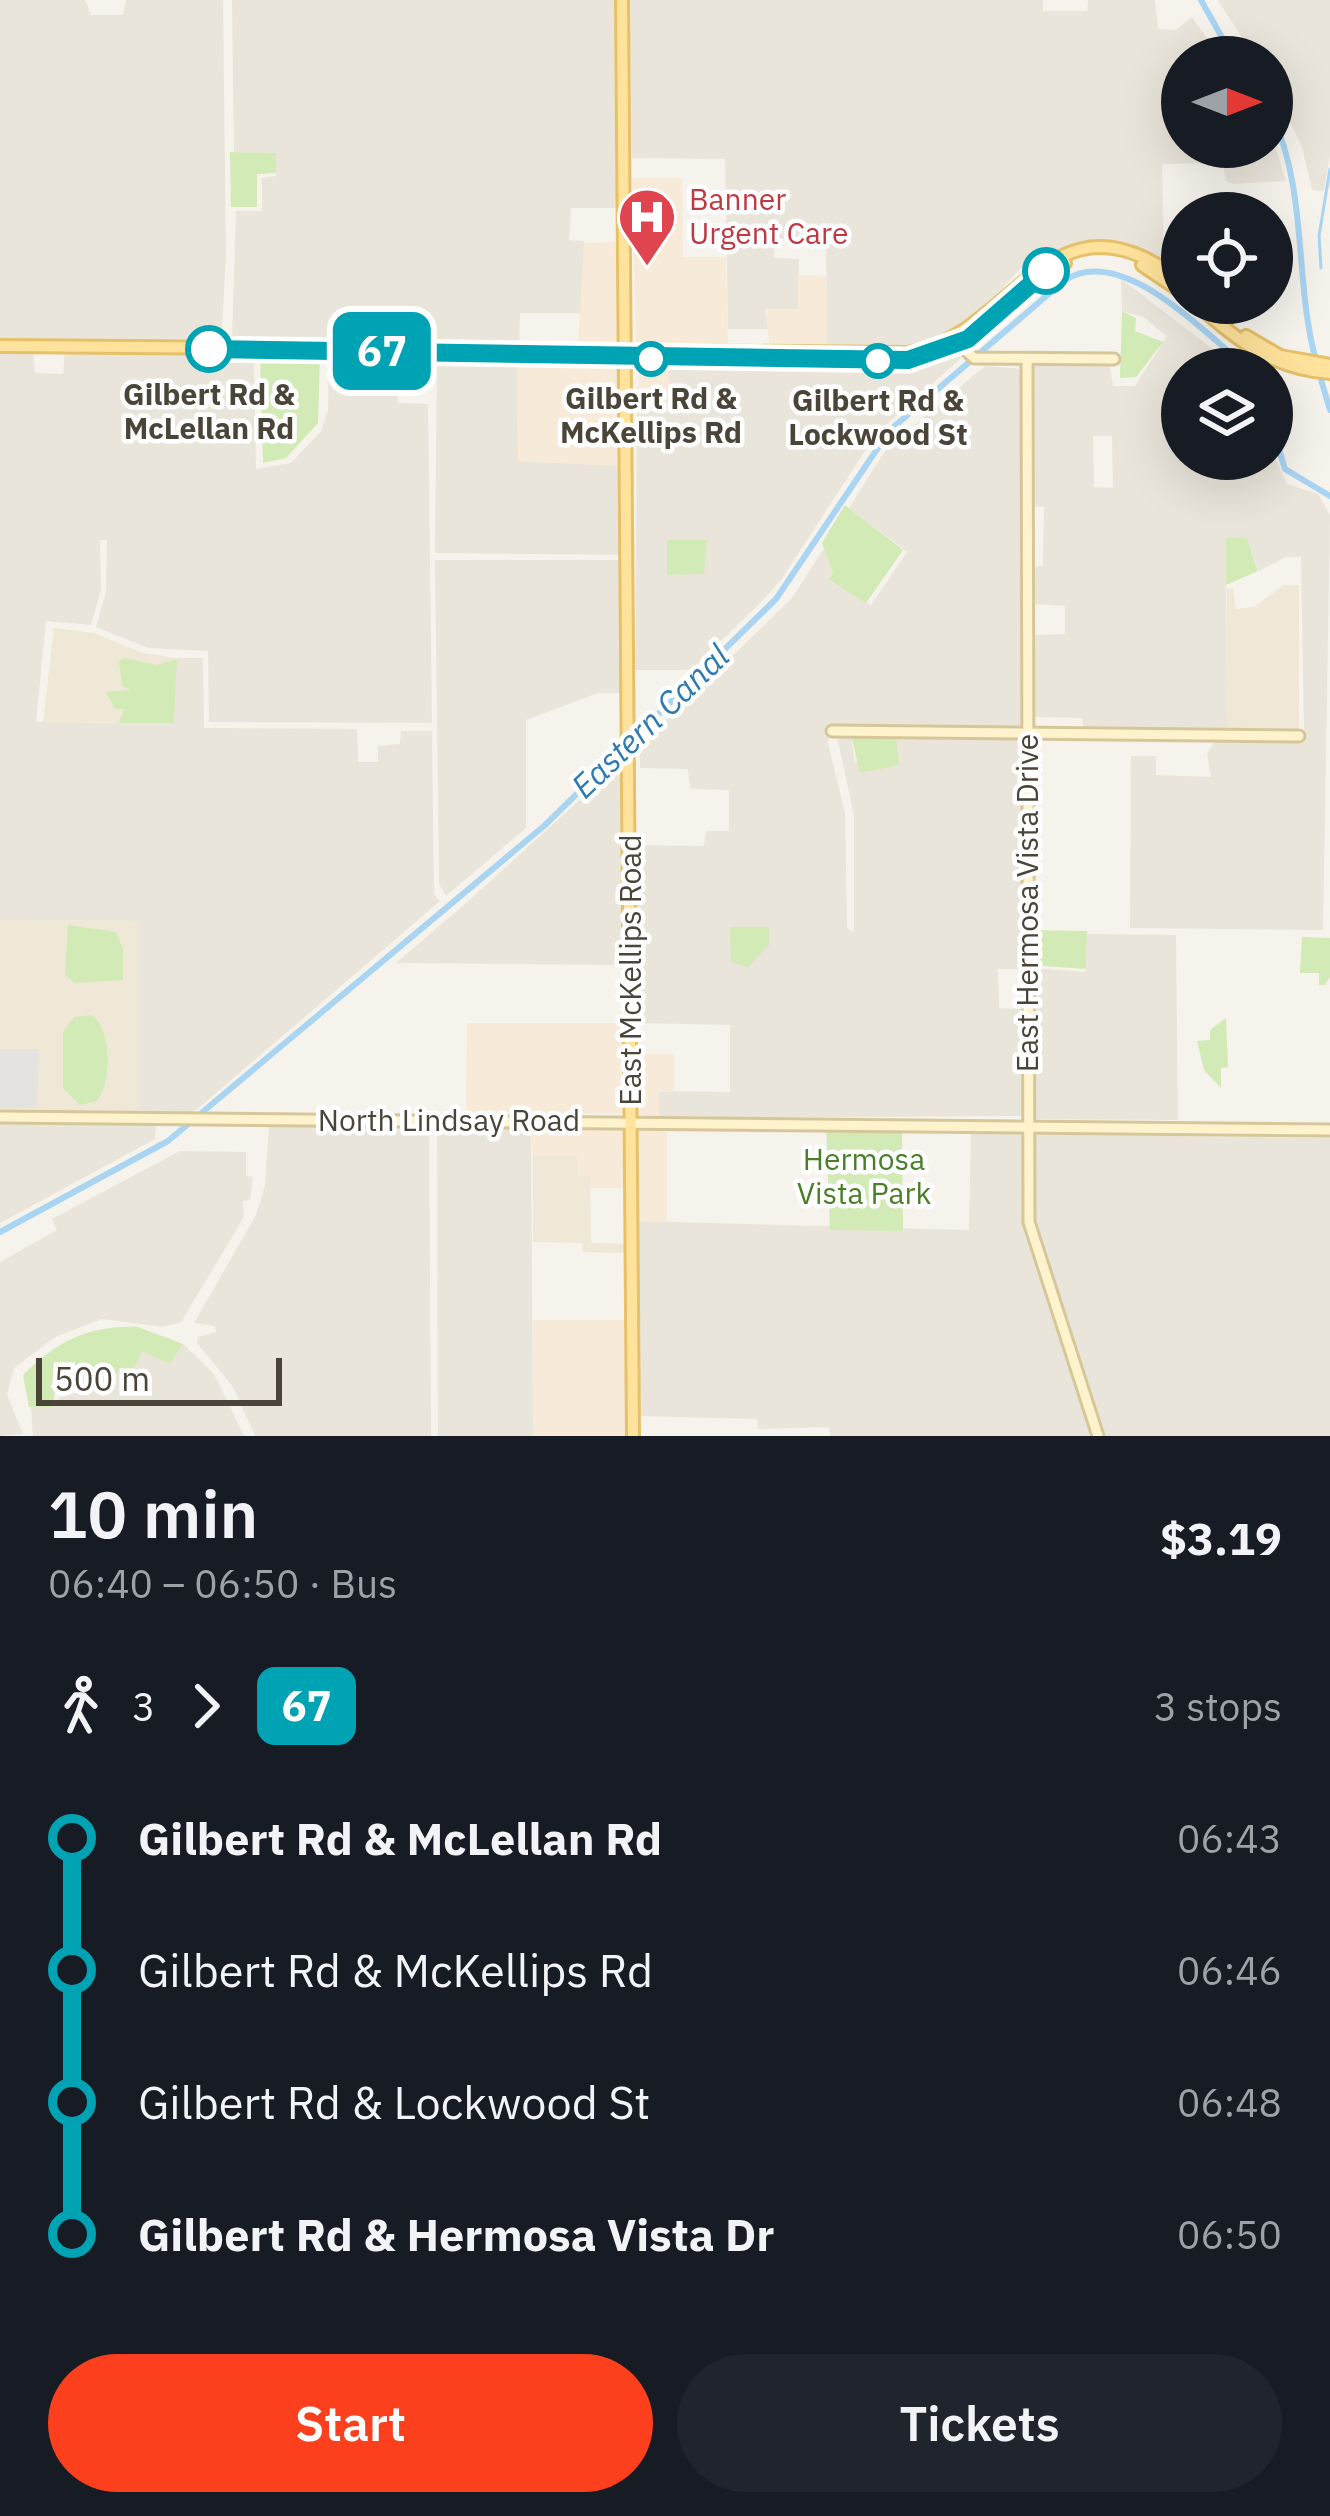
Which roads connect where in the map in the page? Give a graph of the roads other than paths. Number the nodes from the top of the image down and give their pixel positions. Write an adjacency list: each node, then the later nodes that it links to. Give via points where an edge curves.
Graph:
1 (622, 0): 8 (main road, East McKellips Road)
2 (1161, 271): 6 (main road, via 1126,253 1062,256 1030,272)
3 (1161, 279): 6 (main road, via 1132,262 1071,261 1035,277)
4 (1221, 324): 11 (main road, via 1263,357)
5 (1233, 324): 11 (main road)
6 (955, 343): 8 (main road, via 894,361); 9 (street, via 974,358)
7 (0, 346): 8 (main road)
8 (629, 354): 17 (main road, East McKellips Road)
9 (1027, 359): 10 (street); 14 (street, East Hermosa Vista Drive)
10 (1114, 359)
11 (1308, 368): 12 (main road)
12 (1327, 369)
13 (832, 731): 14 (street)
14 (1028, 733): 15 (street); 18 (street, East Hermosa Vista Drive)
15 (1299, 736)
16 (0, 1117): 17 (street, North Lindsay Road)
17 (631, 1123): 18 (street, North Lindsay Road); 20 (main road, East McKellips Road)
18 (1028, 1126): 19 (street, North Lindsay Road); 21 (street, East Hermosa Vista Drive, via 1031,1238)
19 (1330, 1130)
20 (633, 1436)
21 (1099, 1436)

